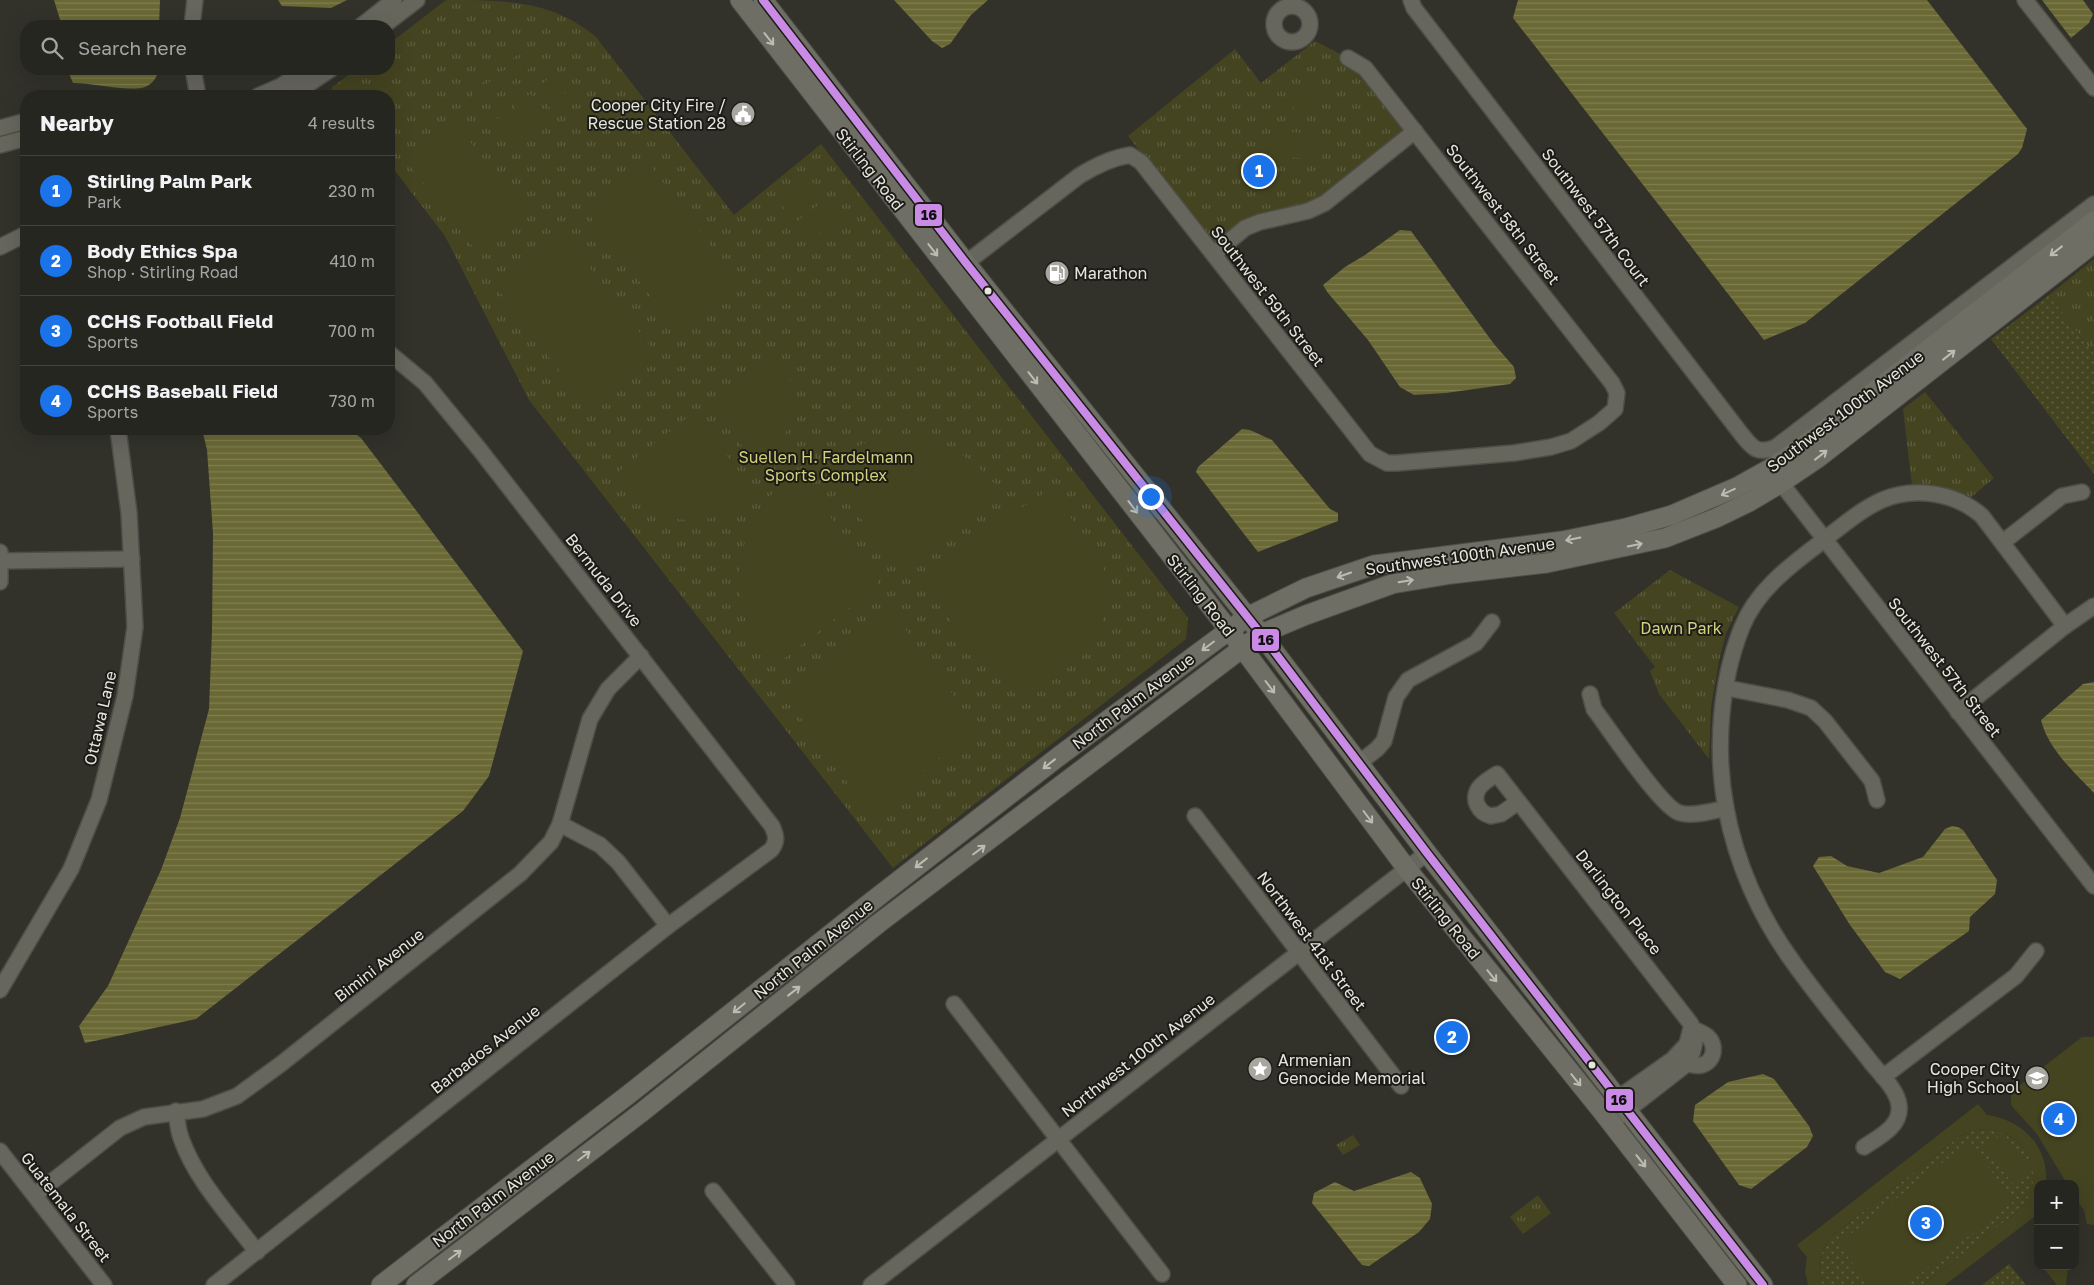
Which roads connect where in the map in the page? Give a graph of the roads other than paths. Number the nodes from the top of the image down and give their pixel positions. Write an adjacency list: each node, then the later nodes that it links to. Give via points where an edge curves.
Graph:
1 (195, 0): 8 (street)
2 (394, 0): 9 (street)
3 (417, 0): 10 (street)
4 (740, 0): 46 (main road, Stirling Road, one-way to 46)
5 (763, 0): 30 (main road, Stirling Road)
6 (1411, 0): 33 (street, Southwest 57th Court, via 1733,423)
7 (2025, 0): 15 (street)
8 (193, 20)
9 (369, 20)
10 (391, 20)
11 (1348, 58): 21 (street, Southwest 58th Street, via 1366,68)
12 (194, 75): 16 (street)
13 (297, 75): 17 (street)
14 (322, 75): 18 (street)
15 (2094, 88)
16 (197, 90)
17 (272, 90)
18 (300, 90)
19 (20, 123): 20 (street)
20 (0, 128)
21 (1415, 131): 29 (street, via 1325,203 1308,211 1245,228); 34 (street, Southwest 58th Street, via 1612,383 1617,401 1615,409 1600,423 1571,441 1552,447 1397,463)
22 (20, 140): 23 (street)
23 (0, 145)
24 (2094, 204): 33 (street, Southwest 100th Avenue, via 1776,447 1766,452)
25 (2094, 221): 35 (main road, Southwest 100th Avenue, one-way to 35, via 1847,413)
26 (20, 237): 28 (street)
27 (2094, 243): 35 (main road, Southwest 100th Avenue, one-way to 27, via 1818,458)
28 (0, 247)
29 (1214, 254): 30 (street, Southwest 59th Street, via 1141,162 1130,155 1095,166 1079,176); 34 (street, Southwest 59th Street, via 1361,444)
30 (966, 262): 43 (main road, Stirling Road)
31 (395, 358): 49 (street, Bermuda Drive, via 425,384 480,450)
32 (119, 435): 40 (street, Ottawa Lane)
33 (1758, 450)
34 (1378, 459)
35 (1776, 476): 37 (street, Southwest 57th Street); 43 (main road, Southwest 100th Avenue, one-way to 43, via 1737,487 1672,515 1626,528 1562,541 1374,565 1306,588); 47 (main road, Southwest 100th Avenue, one-way to 35, via 1392,584 1547,563 1665,538 1716,518)
36 (2082, 492): 38 (street, via 2062,496)
37 (1824, 539): 38 (street, via 1884,499 1921,493 1942,495 1976,510); 50 (street, via 1782,572 1752,608 1742,627); 52 (street, Southwest 57th Street)
38 (2003, 542): 45 (street)
39 (0, 558): 40 (street); 41 (street)
40 (132, 559): 66 (street, Ottawa Lane, via 135,627 126,688 99,800 71,870)
41 (0, 582)
42 (2094, 606): 45 (street)
43 (1248, 617): 46 (main road, North Palm Avenue); 47 (main road, Stirling Road)
44 (1492, 622): 53 (street, via 1476,643 1408,680 1396,697 1384,741)
45 (2065, 626): 52 (street)
46 (1229, 630): 48 (main road, Stirling Road); 69 (main road, North Palm Avenue, one-way to 69, via 1019,787)
47 (1261, 634): 48 (main road, North Palm Avenue); 53 (main road, Stirling Road)
48 (1241, 648): 61 (main road, Stirling Road, one-way to 61); 70 (main road, North Palm Avenue, one-way to 48, via 879,923)
49 (641, 656): 58 (street, Bimini Avenue, via 608,689 590,720); 59 (street, Bermuda Drive, via 772,826)
50 (1727, 688): 54 (street, via 1811,708 1825,720 1872,781); 56 (street, via 1721,741)
51 (1590, 694): 56 (street, via 1594,709 1663,802 1679,814)
52 (1958, 712): 62 (street, Southwest 57th Street)
53 (1359, 763): 60 (main road, Stirling Road)
54 (1877, 800)
55 (1518, 802): 68 (street, Darlington Place)
56 (1726, 808): 74 (street, via 1743,870 1777,939)
57 (1195, 816): 65 (street, Northwest 41st Street)
58 (560, 824): 63 (street, via 600,845 618,862); 78 (street, Bimini Avenue, via 551,842 520,874 281,1064 237,1096 203,1109)
59 (776, 840): 63 (street, Barbados Avenue, via 771,850)
60 (1427, 853): 61 (street, Northwest 100th Avenue); 77 (main road, Stirling Road)
61 (1407, 869): 65 (street, Northwest 100th Avenue); 79 (main road, Stirling Road, one-way to 79)
62 (2094, 886)
63 (668, 926): 86 (street, Barbados Avenue)
64 (2036, 951): 74 (street, via 2016,976)
65 (1299, 953): 76 (street, Northwest 41st Street); 80 (street, Northwest 100th Avenue)
66 (0, 990)
67 (954, 1004): 80 (street)
68 (1692, 1026): 71 (street, via 1686,1044); 72 (street, via 1696,1043)
69 (715, 1027): 70 (main road); 91 (main road, North Palm Avenue)
70 (728, 1043): 92 (main road, North Palm Avenue, one-way to 70)
71 (1673, 1059): 72 (street); 73 (street)
72 (1688, 1063): 75 (street)
73 (1649, 1076): 75 (street); 77 (street)
74 (1883, 1078): 81 (street, via 1898,1099 1898,1117 1891,1127)
75 (1666, 1081): 77 (street)
76 (1401, 1086)
77 (1622, 1105): 79 (street); 85 (main road, Stirling Road)
78 (176, 1112): 84 (street, Bimini Avenue, via 144,1116 120,1128); 86 (street, via 181,1137 191,1160)
79 (1606, 1116): 87 (main road, Stirling Road, one-way to 87)
80 (1058, 1139): 88 (street); 94 (street, Northwest 100th Avenue)
81 (1864, 1147)
82 (0, 1151): 84 (street, Guatemala Street)
83 (713, 1191): 93 (street)
84 (35, 1195): 89 (street, Guatemala Street)
85 (1736, 1251): 87 (main road); 96 (main road, Stirling Road)
86 (258, 1252): 90 (street, Barbados Avenue)
87 (1720, 1264): 95 (main road, Stirling Road)
88 (1162, 1274)
89 (104, 1285)
90 (214, 1285)
91 (381, 1285)
92 (416, 1285)
93 (787, 1285)
94 (871, 1285)
95 (1737, 1285)
96 (1762, 1285)

